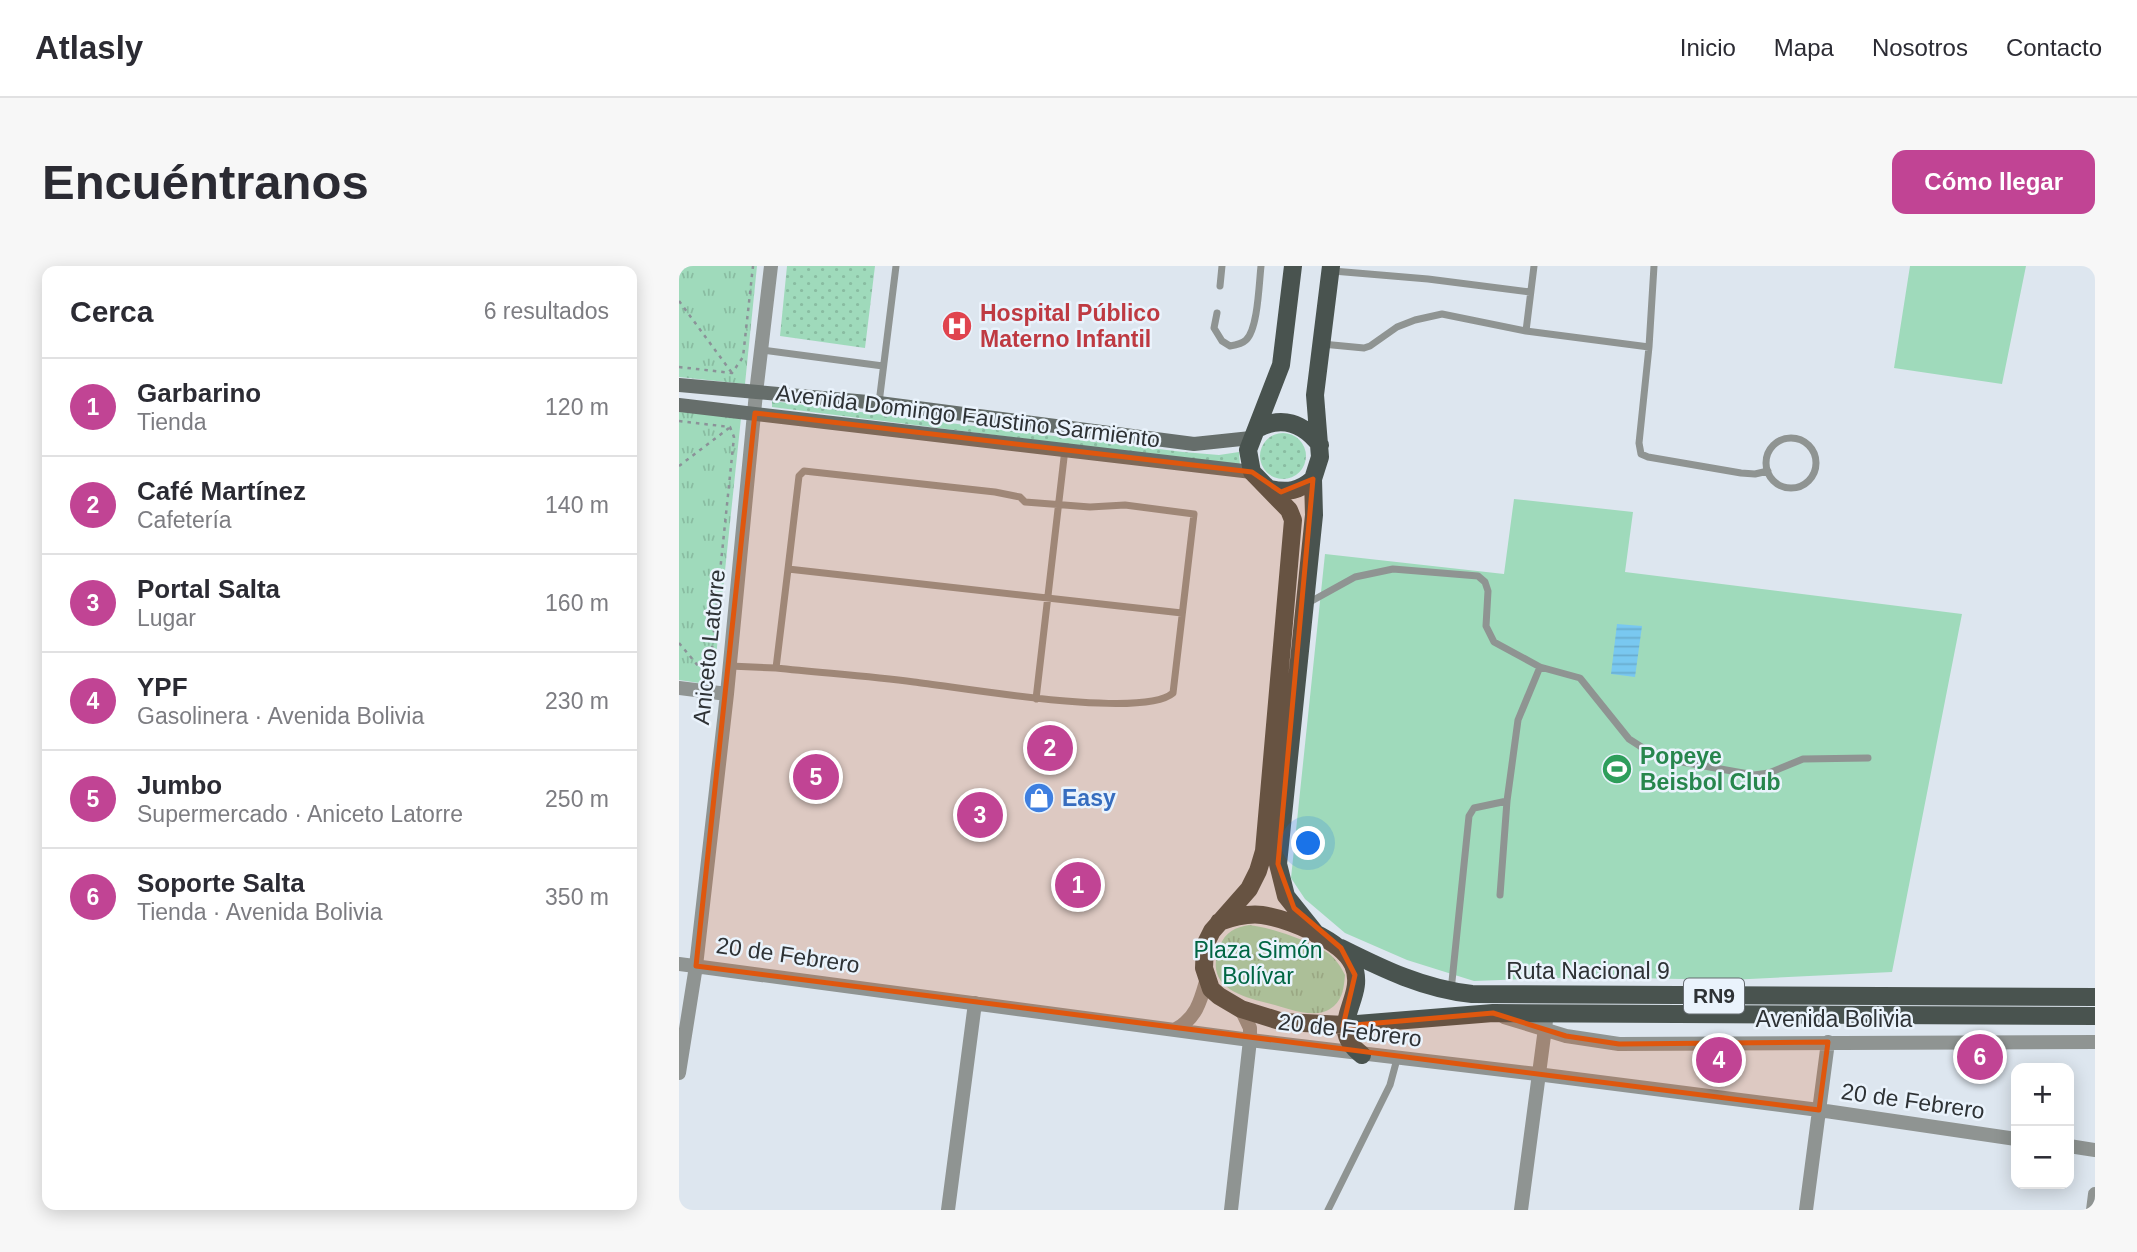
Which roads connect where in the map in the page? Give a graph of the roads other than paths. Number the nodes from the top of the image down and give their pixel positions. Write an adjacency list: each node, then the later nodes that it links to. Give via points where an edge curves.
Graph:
1 (771, 266): 15 (street, Aniceto Latorre)
2 (896, 266): 16 (lane)
3 (1222, 266): 9 (lane)
4 (1261, 266): 11 (lane, via 1248,338 1230,346 1222,341 1214,328)
5 (1293, 266): 22 (main road, via 1281,365)
6 (1534, 266): 10 (lane)
7 (1654, 266): 14 (lane)
8 (1330, 268): 10 (lane); 13 (main road)
9 (1220, 286)
10 (1530, 292): 12 (lane)
11 (1217, 313)
12 (1525, 331): 13 (lane, via 1442,314 1415,320 1364,348); 14 (lane)
13 (1322, 344): 23 (main road, via 1315,395)
14 (1649, 347): 25 (lane, via 1641,454 1755,474)
15 (762, 350): 16 (lane); 18 (street, Aniceto Latorre)
16 (883, 366): 19 (lane)
17 (679, 385): 18 (main road, Avenida Domingo Faustino Sarmiento)
18 (756, 393): 19 (main road, Avenida Domingo Faustino Sarmiento); 21 (street, Aniceto Latorre)
19 (879, 403): 22 (main road, Avenida Domingo Faustino Sarmiento, via 1194,444)
20 (679, 405): 21 (main road, Avenida Domingo Faustino Sarmiento)
21 (755, 413): 24 (main road, Avenida Domingo Faustino Sarmiento); 34 (street, Aniceto Latorre)
22 (1254, 434): 23 (main road, via 1269,423 1290,422 1310,432); 26 (main road, via 1248,450)
23 (1320, 445): 27 (main road)
24 (1065, 449): 26 (main road, Avenida Domingo Faustino Sarmiento); 29 (lane)
25 (1767, 471): 25 (lane, via 1778,484 1795,488 1810,480 1816,456 1807,443 1784,439 1767,455)
26 (1252, 472): 28 (main road)
27 (1313, 479): 28 (main road, via 1293,491); 32 (main road)
28 (1270, 489): 43 (main road, via 1289,510 1293,543 1264,851 1249,888)
29 (1058, 506): 30 (lane, via 995,492 804,471 799,476); 31 (lane); 33 (lane, via 1125,505 1194,514)
30 (787, 569): 31 (lane); 36 (lane)
31 (1047, 598): 33 (lane); 39 (lane)
32 (1305, 605): 35 (lane, via 1355,577 1393,569 1478,576 1488,591 1488,635); 44 (main road, via 1278,864 1286,895)
33 (1182, 613): 39 (lane, via 1170,696 1104,703)
34 (730, 666): 36 (lane); 38 (street, Aniceto Latorre)
35 (1540, 667): 40 (lane, via 1580,678 1635,744 1671,760 1754,775 1803,759); 41 (lane, via 1518,720)
36 (776, 668): 39 (lane)
37 (679, 688): 38 (street)
38 (727, 694): 47 (street, Aniceto Latorre)
39 (1035, 699)
40 (1868, 758)
41 (1507, 801): 42 (lane); 49 (lane, via 1474,808 1469,816)
42 (1500, 895)
43 (1219, 922): 44 (main road, via 1261,915 1294,923); 48 (main road, via 1205,945)
44 (1318, 936): 45 (main road)
45 (1341, 948): 49 (main road, Ruta Nacional 9 / RN9, via 1406,979); 55 (main road, via 1355,975)
46 (679, 964): 47 (street, 20 de Febrero)
47 (696, 966): 51 (street, 20 de Febrero); 62 (street, Aniceto Latorre)
48 (1207, 978): 52 (main road, via 1211,989); 56 (street, via 1196,1011)
49 (1451, 992): 50 (main road, Ruta Nacional 9 / RN9)
50 (2095, 997)
51 (975, 1003): 56 (street, 20 de Febrero); 69 (street)
52 (1241, 1009): 55 (main road, via 1283,1022); 57 (street)
53 (2095, 1016): 54 (main road, Ruta Nacional 9 / RN9)
54 (1546, 1021): 55 (main road, Ruta Nacional 9 / RN9, via 1493,1013); 58 (street, Avenida Bolivia, via 1579,1039 1619,1044); 63 (street)
55 (1353, 1024): 60 (main road, via 1350,1044)
56 (1176, 1029): 57 (street, 20 de Febrero)
57 (1250, 1040): 60 (street, 20 de Febrero); 70 (street)
58 (1828, 1042): 59 (street, Avenida Bolivia); 64 (street)
59 (2095, 1042)
60 (1362, 1055): 61 (street, 20 de Febrero)
61 (1397, 1059): 63 (street, 20 de Febrero); 71 (lane, via 1390,1086)
62 (679, 1073)
63 (1537, 1074): 64 (street, 20 de Febrero); 72 (street)
64 (1819, 1110): 65 (street, 20 de Febrero); 73 (street)
65 (2011, 1138)
66 (2074, 1147): 67 (street)
67 (2095, 1150)
68 (2095, 1194): 74 (street)
69 (948, 1210)
70 (1231, 1210)
71 (1328, 1210)
72 (1521, 1210)
73 (1806, 1210)
74 (2093, 1210)

